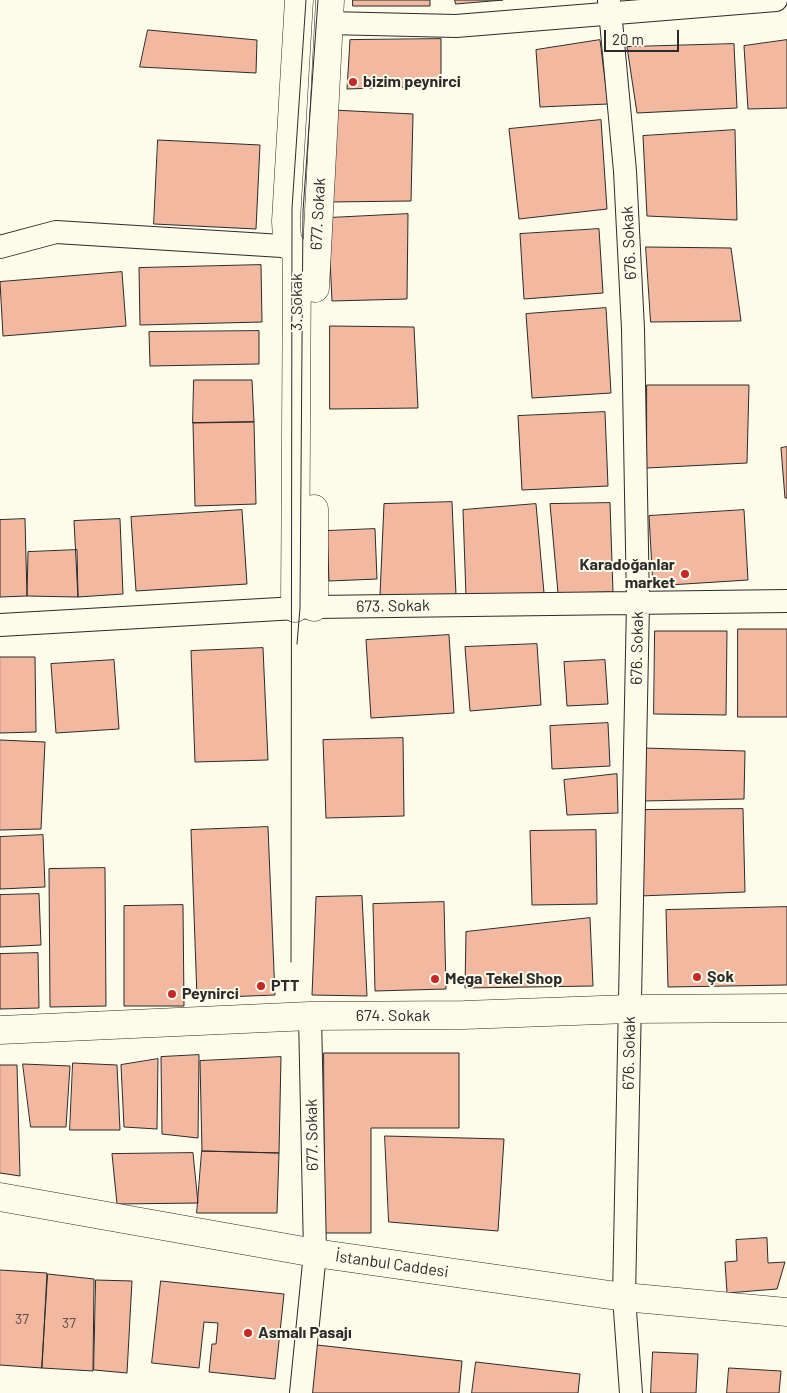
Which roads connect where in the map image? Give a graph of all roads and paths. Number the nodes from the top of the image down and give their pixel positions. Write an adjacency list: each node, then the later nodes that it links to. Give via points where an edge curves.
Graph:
1 (299, 0): 6 (main road, 3. Sokak, via 286,221)
2 (776, 0): 3 (street)
3 (611, 7): 4 (street, via 456,26); 8 (street, 676. Sokak, via 625,171 633,329)
4 (329, 11): 6 (main road, 677. Sokak)
5 (0, 247): 6 (street, via 56,232 282,246)
6 (303, 252): 9 (main road, 3. Sokak, via 297,256 297,266)
7 (787, 601): 8 (street, 673. Sokak)
8 (638, 603): 9 (street, 673. Sokak); 12 (street, 676. Sokak)
9 (304, 608): 10 (street, 673. Sokak)
10 (0, 625)
11 (787, 1008): 12 (main road, 674. Sokak)
12 (629, 1009): 13 (main road, 674. Sokak); 17 (street, 676. Sokak)
13 (310, 1016): 14 (main road, 674. Sokak); 16 (street, 677. Sokak)
14 (0, 1030)
15 (0, 1196): 16 (main road, İstanbul Caddesi)
16 (315, 1253): 17 (main road, İstanbul Caddesi); 19 (street, 677. Sokak)
17 (624, 1297): 18 (main road, İstanbul Caddesi); 20 (street, 676. Sokak)
18 (787, 1312)
19 (301, 1393)
20 (631, 1393)

